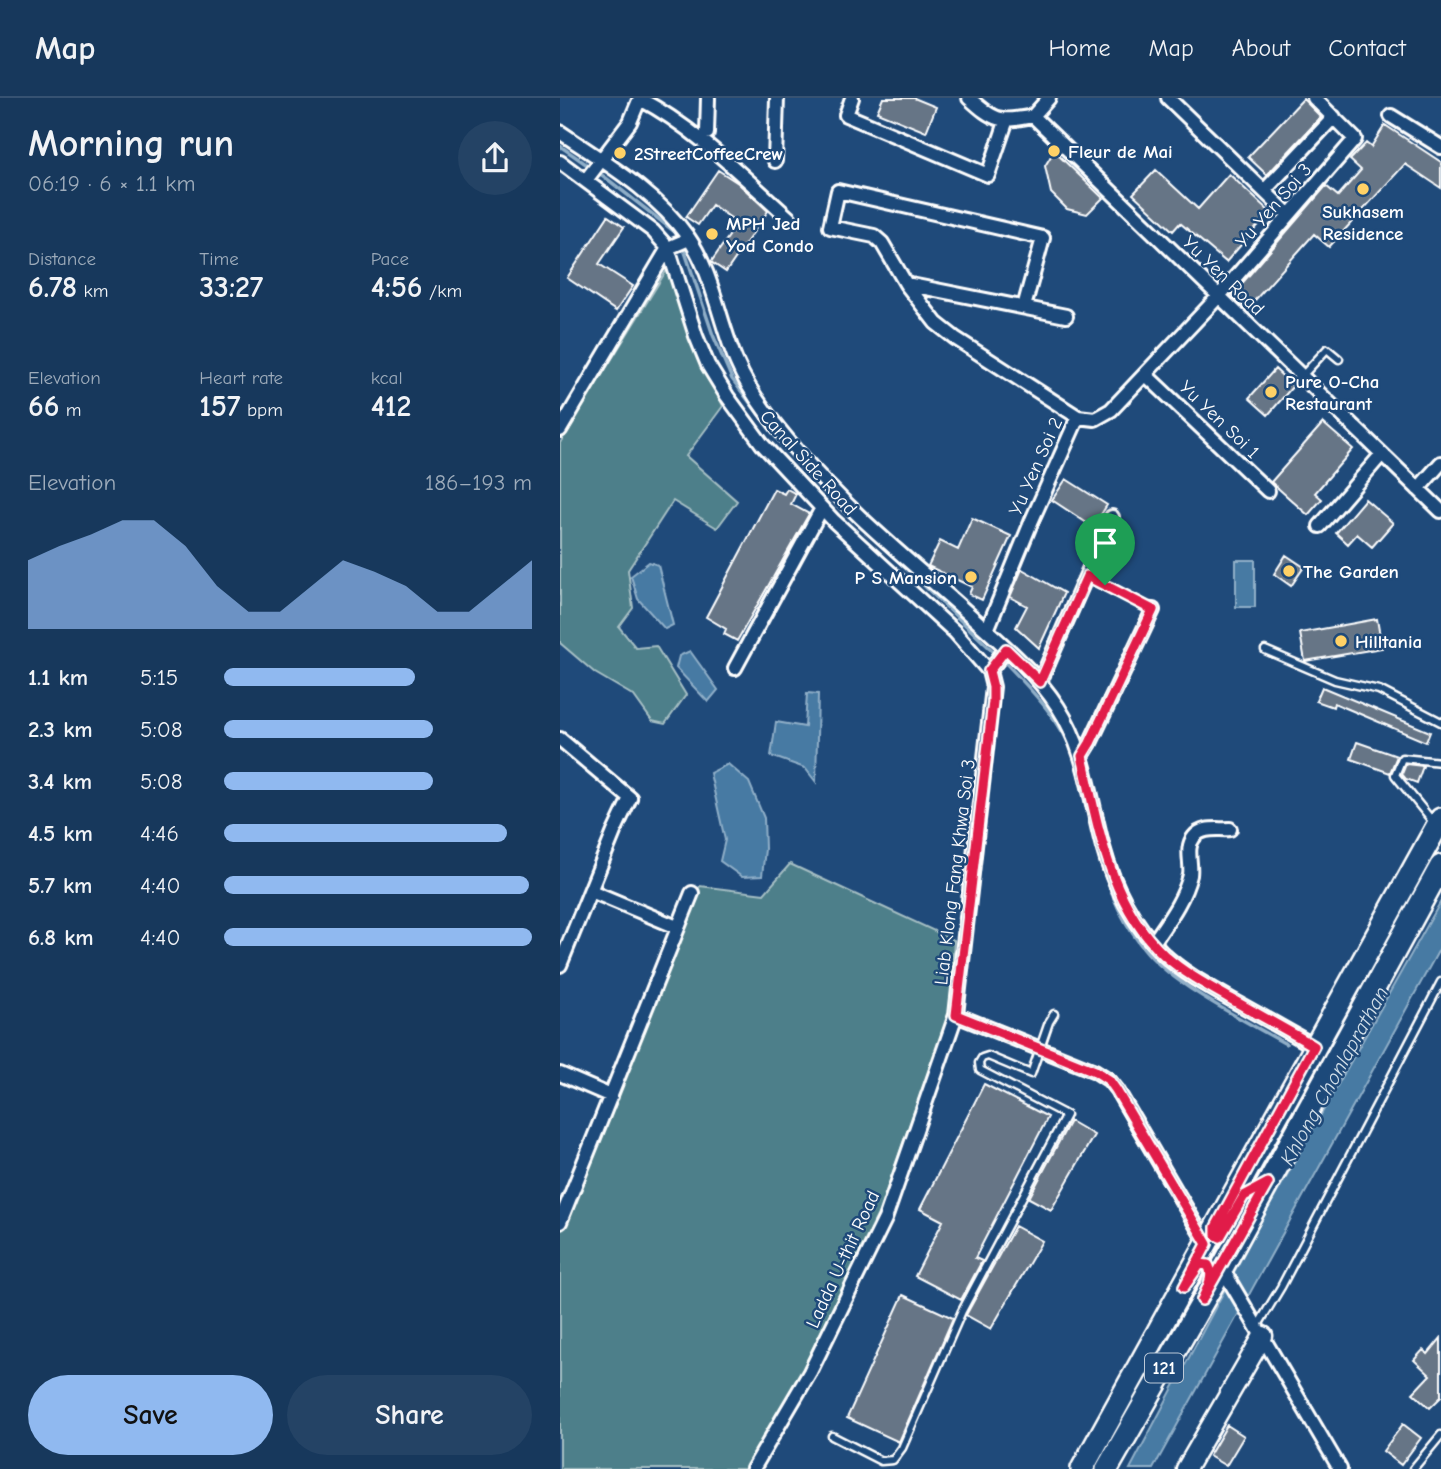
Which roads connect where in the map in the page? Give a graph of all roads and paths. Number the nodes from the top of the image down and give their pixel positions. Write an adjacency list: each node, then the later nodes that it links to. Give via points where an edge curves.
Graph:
1 (708, 98): 14 (street)
2 (777, 98): 17 (street)
3 (852, 98): 12 (street, via 846,115 988,175)
4 (969, 98): 12 (street, via 989,116)
5 (1049, 98): 9 (street)
6 (1168, 98): 20 (street)
7 (1314, 98): 11 (street)
8 (640, 99): 16 (street, via 630,122); 22 (street, via 663,111)
9 (1033, 116): 12 (street); 26 (street, Yu Yen Road)
10 (1391, 116): 15 (street)
11 (1334, 117): 20 (street); 21 (street, Yu Yen Soi 3, via 1355,139)
12 (1006, 122)
13 (560, 132): 16 (street)
14 (707, 133)
15 (1438, 139)
16 (602, 160): 19 (street); 23 (street, via 647,195)
17 (775, 161)
18 (560, 162): 19 (street, Canal Side Road)
19 (586, 180): 24 (street, Canal Side Road, via 653,231)
20 (1264, 191): 21 (street)
21 (1289, 215): 26 (street, Yu Yen Soi 3)
22 (790, 219)
23 (690, 239): 24 (street); 44 (street, via 738,365 764,410 841,497)
24 (668, 248): 33 (street); 38 (street, Canal Side Road, via 708,365 762,444)
25 (906, 284): 27 (street); 27 (street, via 874,236 830,227 838,191 1043,238); 32 (street, via 936,323 955,338)
26 (1219, 296): 30 (street, Yu Yen Soi 2); 31 (street, Yu Yen Road)
27 (1024, 307): 28 (street)
28 (1066, 316)
29 (1339, 359): 31 (lane, via 1327,349)
30 (1146, 375): 32 (street, Yu Yen Soi 2, via 1111,410 1095,419); 37 (street, Yu Yen Soi 1)
31 (1302, 376): 34 (street, Yu Yen Road)
32 (1078, 417): 44 (street, Yu Yen Soi 2)
33 (560, 430)
34 (1382, 454): 36 (street, Yu Yen Road); 41 (street)
35 (1441, 463): 36 (street)
36 (1418, 489): 39 (street, Yu Yen Road)
37 (1268, 491)
38 (822, 508): 47 (street); 48 (street, Canal Side Road, via 955,632)
39 (1441, 511)
40 (1112, 517): 42 (street)
41 (1320, 526)
42 (1087, 576): 43 (lane); 49 (street)
43 (1153, 610): 52 (street)
44 (987, 630): 45 (street)
45 (1006, 649): 48 (street); 49 (street)
46 (1265, 650): 50 (lane, via 1335,680 1378,690)
47 (735, 668)
48 (989, 671): 64 (street, Liab Klong Fang Khwa Soi 3, via 993,702)
49 (1040, 682): 52 (street, via 1070,726)
50 (1441, 722)
51 (560, 739): 57 (street, via 630,798)
52 (1082, 756): 60 (street, via 1113,875)
53 (1441, 762): 54 (lane, via 1402,758 1395,775)
54 (1439, 823): 65 (main road, 121)
55 (1230, 829): 60 (street, via 1208,829 1192,839 1190,873 1182,897)
56 (1439, 876): 69 (main road, 121)
57 (591, 891): 59 (street); 61 (street)
58 (692, 893): 59 (street)
59 (677, 927): 68 (street)
60 (1153, 943): 65 (street, via 1199,981)
61 (560, 965)
62 (1441, 982): 75 (lane)
63 (1054, 1014): 66 (lane)
64 (956, 1015): 66 (street, Liab Klong Fang Khwa Soi 3); 78 (street, Ladda U-thit Road, via 885,1219 810,1372)
65 (1314, 1046): 71 (main road, 121)
66 (1041, 1049): 71 (street, Liab Klong Fang Khwa Soi 3, via 1109,1080); 77 (lane, via 1031,1074 988,1056 979,1063 980,1070 1066,1115 962,1311 902,1448 893,1460 881,1461)
67 (560, 1073): 68 (street)
68 (611, 1096): 70 (street)
69 (1268, 1183): 71 (main road, via 1244,1196 1220,1237); 72 (main road, 121)
70 (560, 1222)
71 (1212, 1236): 73 (main road, 121)
72 (1222, 1268): 74 (main road, 121); 75 (street)
73 (1184, 1287): 74 (main road, via 1200,1264 1208,1265 1211,1279); 79 (main road, 121)
74 (1202, 1300): 80 (main road, 121)
75 (1260, 1331): 81 (main road); 82 (street)
76 (1441, 1435): 83 (lane)
77 (832, 1436)
78 (753, 1469)
79 (1082, 1469)
80 (1107, 1469)
81 (1185, 1469)
82 (1340, 1469)
83 (1413, 1469)

